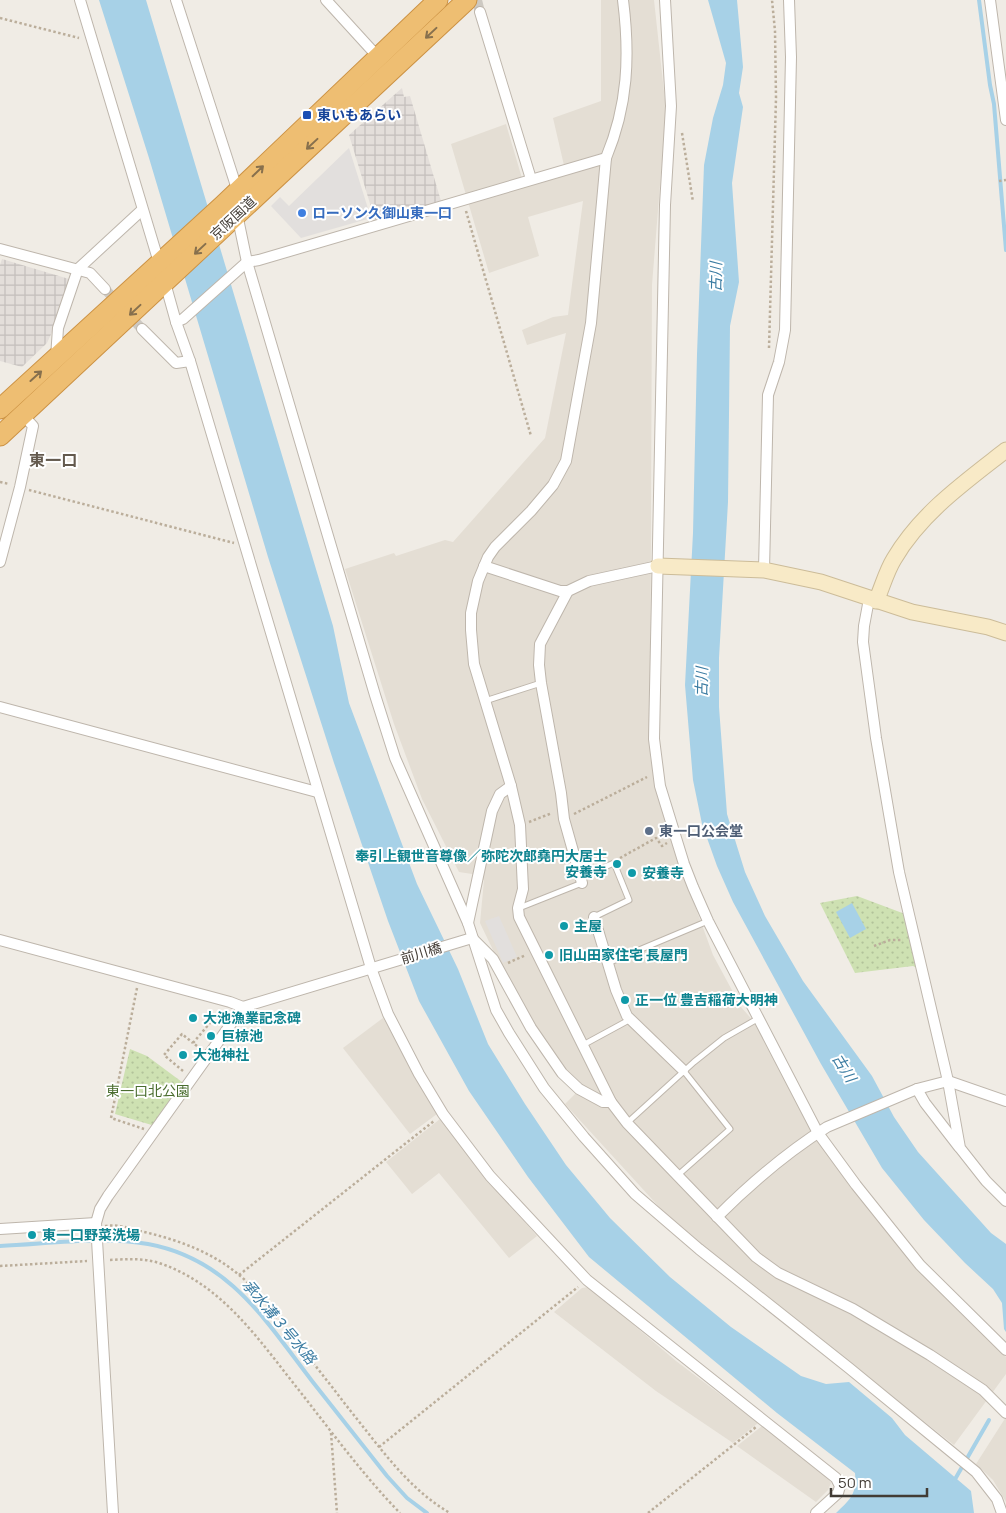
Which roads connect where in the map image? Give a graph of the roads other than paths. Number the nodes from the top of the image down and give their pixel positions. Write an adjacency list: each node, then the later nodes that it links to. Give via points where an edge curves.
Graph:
1 (80, 0): 15 (street)
2 (176, 0): 14 (street)
3 (326, 0): 10 (street)
4 (438, 0): 10 (highway, 京阪国道)
5 (623, 0): 12 (street, via 627,75 615,136)
6 (665, 0): 32 (street, via 671,106 665,206 658,482)
7 (789, 0): 33 (street, via 791,57 785,330 768,394)
8 (990, 0): 11 (street)
9 (473, 6): 13 (street); 16 (highway, 京阪国道, one-way to 16)
10 (378, 57): 14 (highway, 京阪国道, one-way to 10)
11 (1006, 120)
12 (606, 158): 13 (street); 31 (street, via 591,323 566,461 553,486 495,547)
13 (531, 179): 18 (street)
14 (238, 190): 16 (highway, 京阪国道)
15 (142, 210): 19 (street); 20 (street)
16 (230, 213): 18 (street); 20 (highway, 京阪国道)
17 (0, 249): 19 (street)
18 (244, 264): 22 (street); 46 (street, via 396,758)
19 (78, 269): 21 (street, via 90,273); 24 (street, via 58,328)
20 (165, 270): 22 (street); 24 (highway, 京阪国道); 27 (highway, 京阪国道, one-way to 27)
21 (105, 289)
22 (179, 321): 25 (street)
23 (142, 329): 25 (street, via 176,363)
24 (56, 358): 26 (highway, 京阪国道, one-way to 24)
25 (190, 361): 41 (street)
26 (0, 409)
27 (23, 415): 28 (highway, 京阪国道); 30 (street, via 33,426)
28 (0, 436)
29 (1006, 450): 35 (street, via 927,515 908,537)
30 (0, 562)
31 (484, 566): 34 (street); 38 (street, via 474,598 471,630 474,664)
32 (662, 567): 33 (street); 34 (street, via 589,581); 45 (street, via 656,617 654,739 658,771 684,864)
33 (760, 570): 35 (street, via 821,582)
34 (568, 592): 37 (street, via 540,644)
35 (872, 600): 36 (street); 56 (street, via 863,642 891,828 898,872)
36 (1006, 633)
37 (541, 683): 38 (lane); 42 (street, via 564,819)
38 (485, 702): 40 (street)
39 (0, 707): 41 (street)
40 (511, 786): 43 (street, via 522,850 523,888); 46 (street, via 500,794 492,811)
41 (317, 792): 50 (street)
42 (581, 880): 43 (lane); 44 (lane, via 614,863 629,900)
43 (518, 908): 54 (street, via 519,917)
44 (594, 917): 49 (street)
45 (708, 921): 49 (lane); 52 (street)
46 (468, 923): 47 (street)
47 (467, 939): 50 (street, 前川橋); 59 (street, via 493,960 531,1028 562,1072 579,1089 603,1102); 72 (street, via 496,1010 544,1088 635,1194 976,1472 997,1499)
48 (0, 940): 51 (street)
49 (608, 962): 53 (street)
50 (375, 967): 51 (street, 前川橋); 71 (street, via 388,1014 419,1074 443,1114 490,1176 587,1280 836,1478 840,1486 838,1493)
51 (243, 1007): 66 (street, via 108,1196 100,1209)
52 (759, 1018): 55 (lane, via 724,1038); 61 (street)
53 (629, 1020): 54 (lane); 55 (street)
54 (583, 1045): 59 (street)
55 (683, 1070): 60 (lane); 63 (lane, via 730,1129)
56 (948, 1081): 57 (street); 58 (street); 62 (street)
57 (914, 1091): 61 (street); 62 (street)
58 (1006, 1101)
59 (611, 1102): 60 (street)
60 (627, 1123): 63 (street)
61 (823, 1130): 65 (street, via 784,1156); 68 (street, via 856,1185 920,1265)
62 (960, 1148): 64 (street)
63 (678, 1176): 65 (street)
64 (1006, 1201)
65 (717, 1217): 69 (street, via 756,1257 778,1273 852,1308 930,1355 983,1390)
66 (96, 1226): 67 (street); 70 (street)
67 (0, 1229)
68 (1006, 1350)
69 (1006, 1413)
70 (113, 1513)
71 (816, 1513)
72 (1002, 1513)

